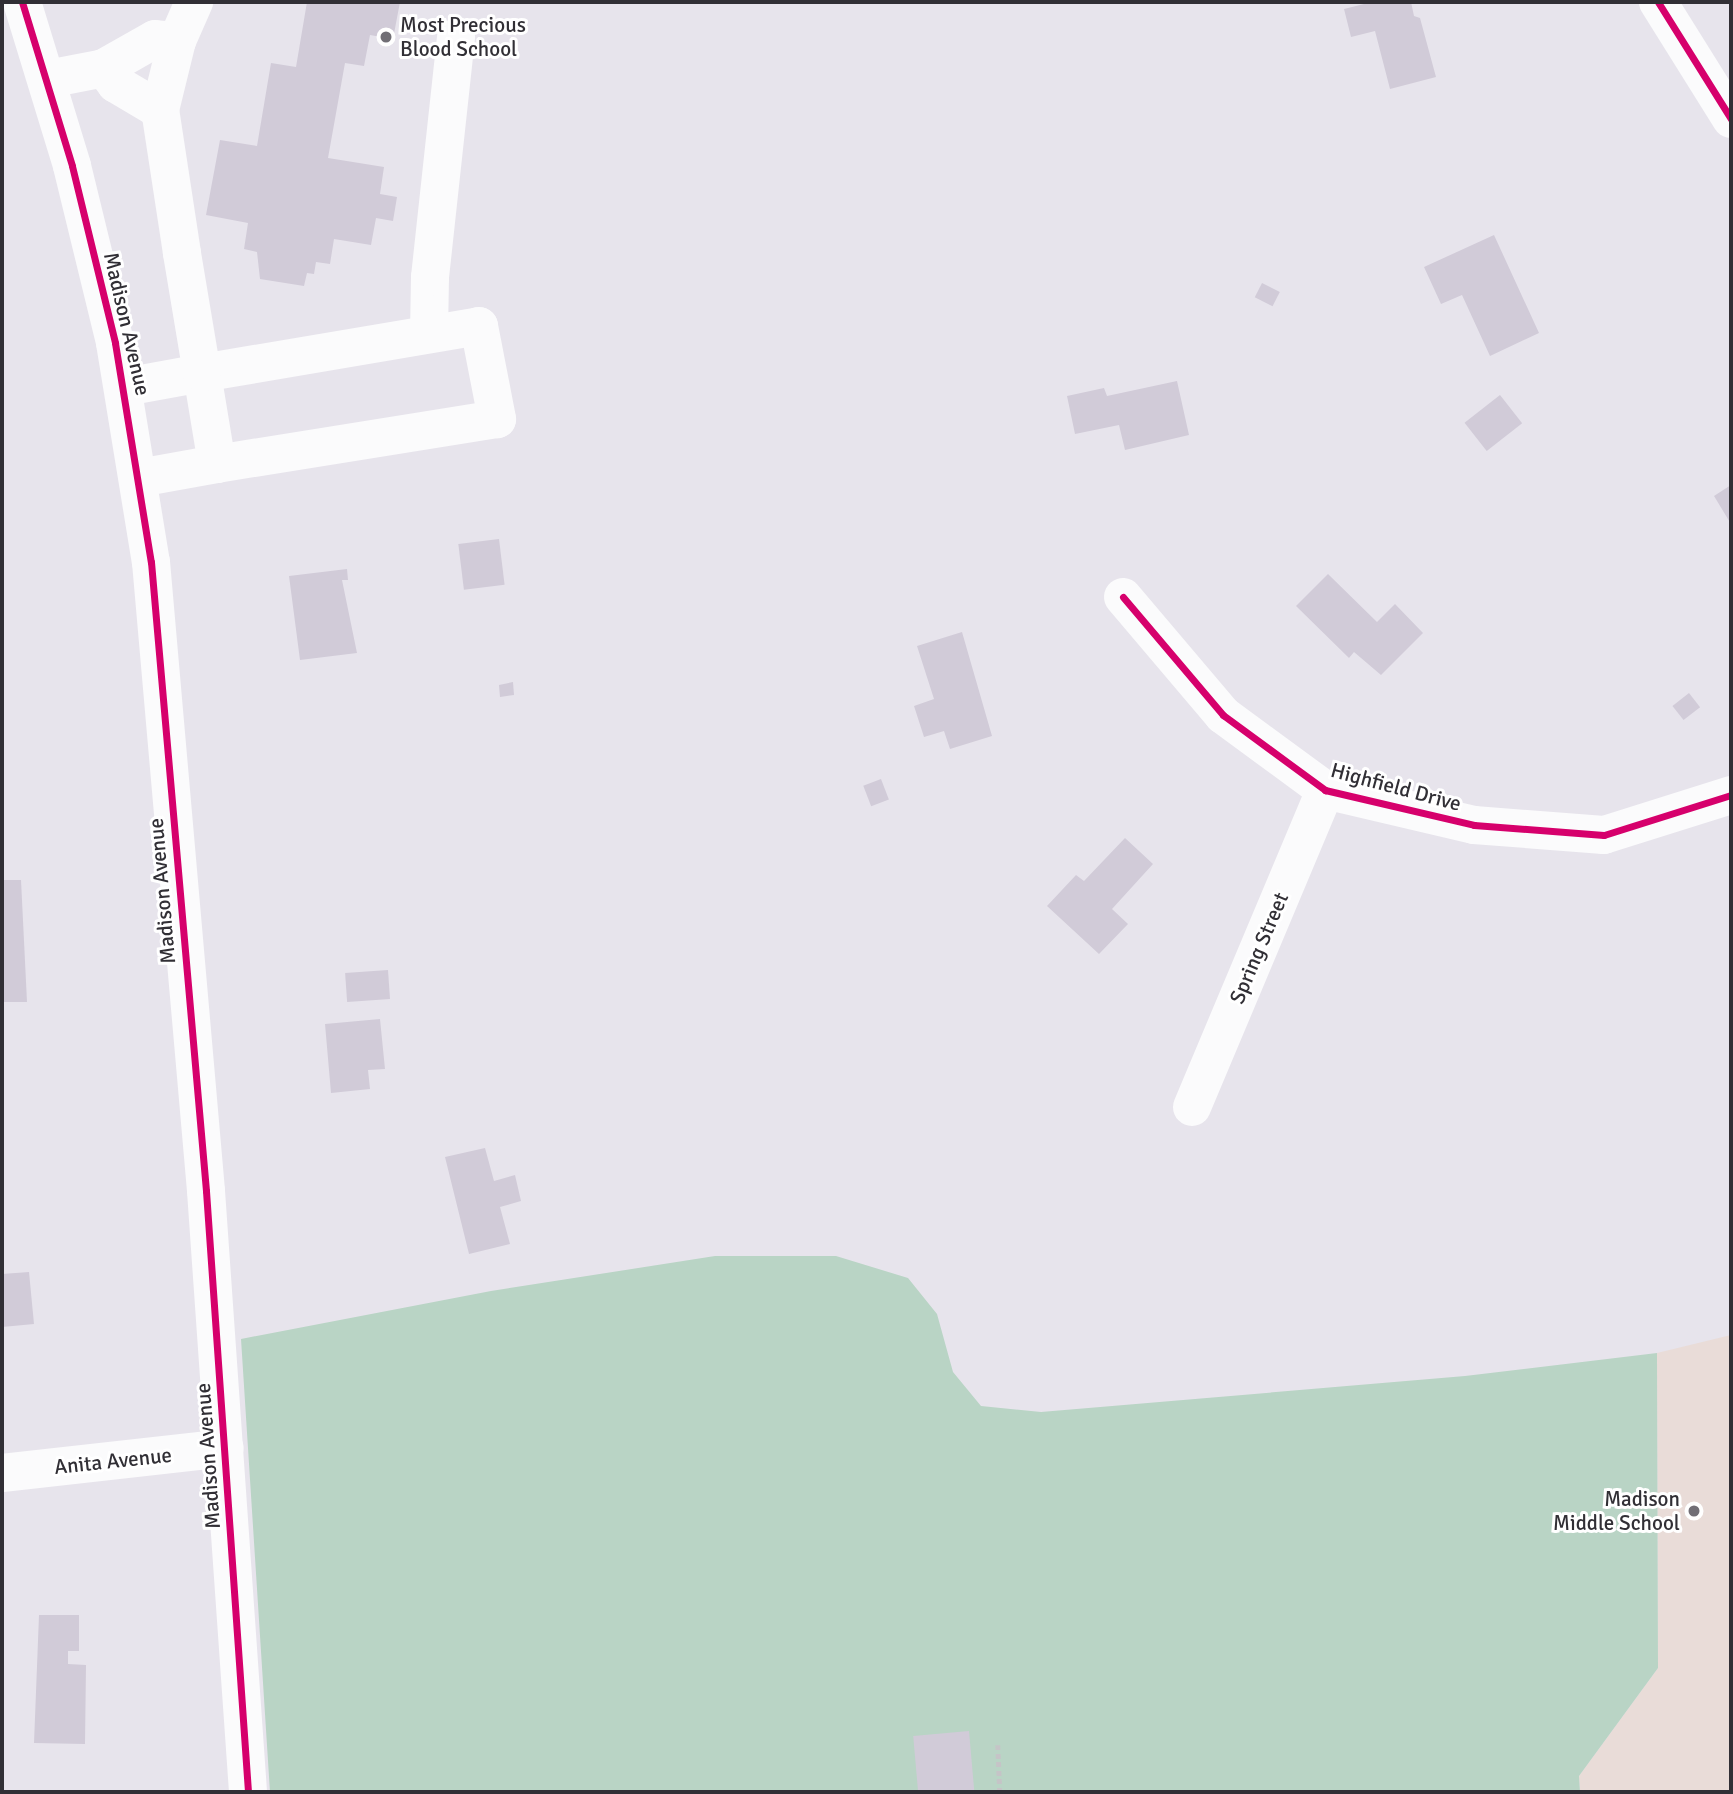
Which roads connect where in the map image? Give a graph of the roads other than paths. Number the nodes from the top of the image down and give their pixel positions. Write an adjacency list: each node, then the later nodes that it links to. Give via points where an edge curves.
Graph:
1 (22, 2): 7 (street, Madison Avenue)
2 (194, 2): 5 (street)
3 (1658, 2): 9 (street)
4 (456, 37): 10 (street, via 430,276)
5 (177, 41): 6 (street, via 155,39); 8 (street)
6 (104, 68): 7 (street); 8 (street, via 116,84)
7 (48, 79): 12 (street, Madison Avenue)
8 (160, 110): 11 (street)
9 (1731, 119)
10 (429, 334): 11 (street); 13 (street, via 479,326 497,419)
11 (202, 373): 12 (street); 13 (street)
12 (125, 387): 14 (street, Madison Avenue)
13 (217, 464): 14 (street)
14 (139, 478): 19 (street, Madison Avenue, via 193,1028)
15 (1123, 597): 16 (street, Highfield Drive, via 1223,715)
16 (1325, 790): 17 (street, Highfield Drive, via 1474,825 1604,835); 18 (street, Spring Street)
17 (1731, 795)
18 (1192, 1107)
19 (225, 1448): 20 (street, Anita Avenue); 21 (street, Madison Avenue)
20 (2, 1473)
21 (248, 1792)

